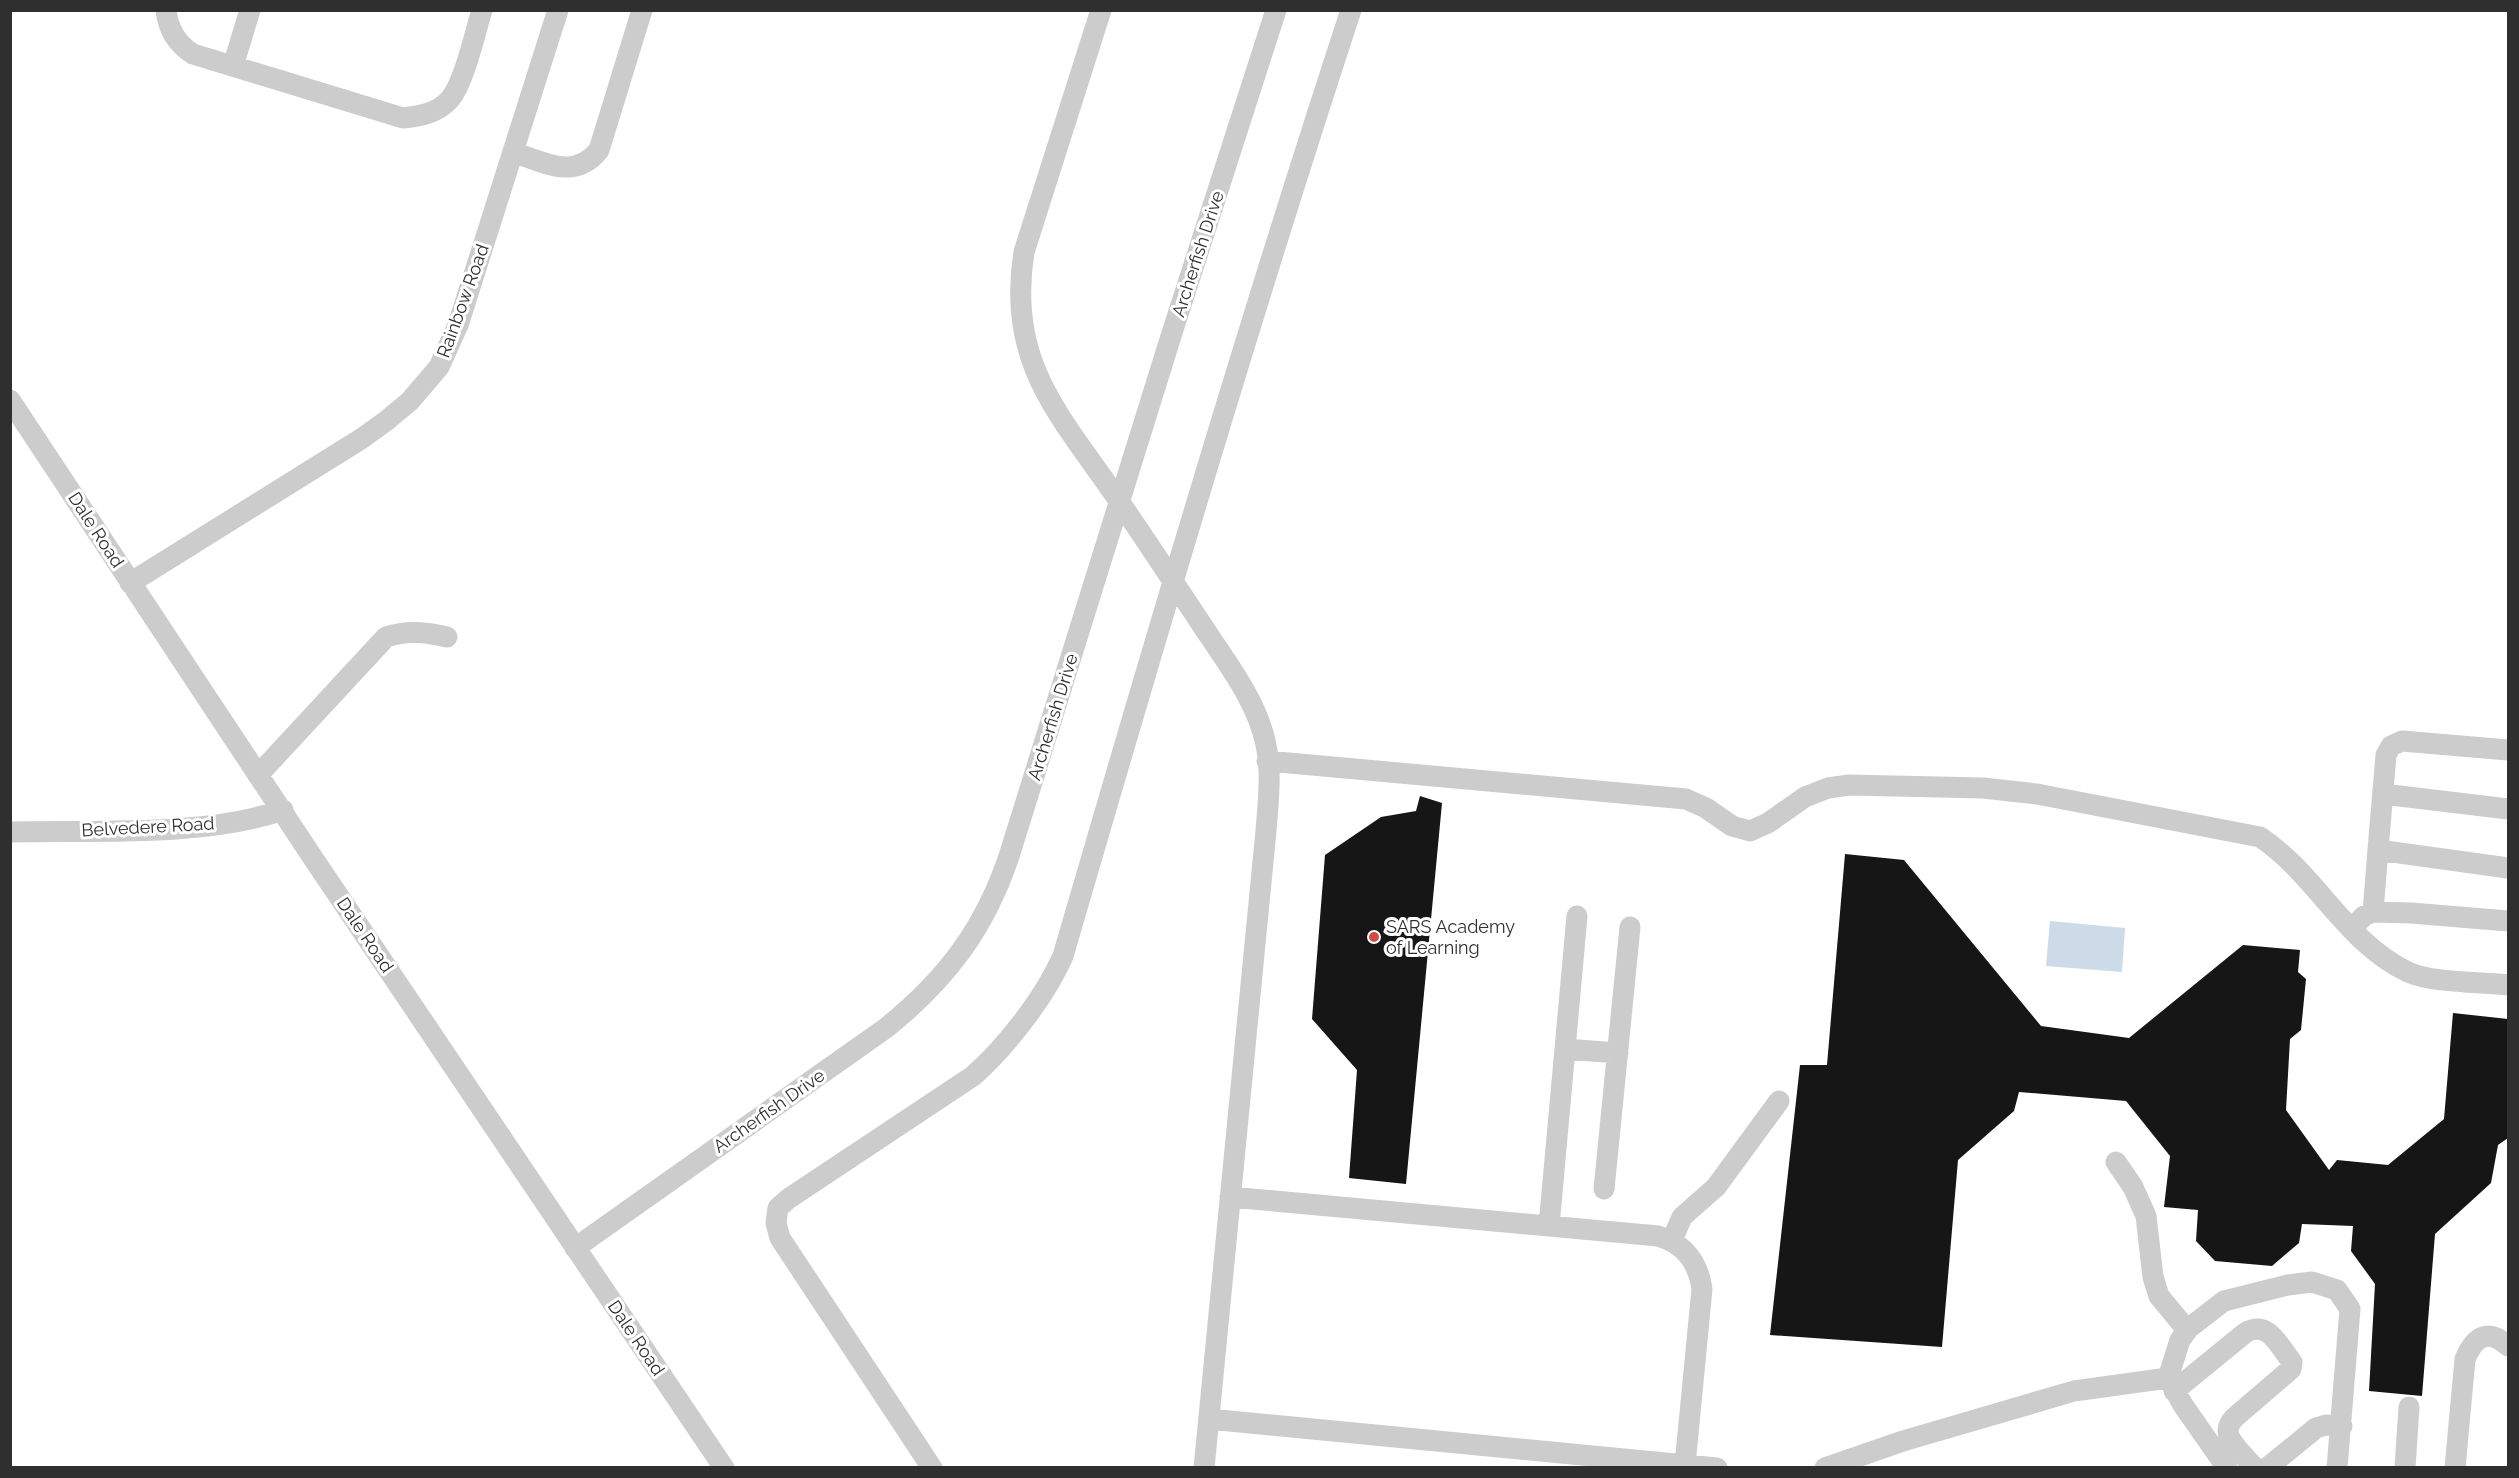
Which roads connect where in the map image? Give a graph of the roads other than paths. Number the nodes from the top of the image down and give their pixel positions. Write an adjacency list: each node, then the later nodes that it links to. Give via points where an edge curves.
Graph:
1 (166, 10): 9 (street, via 170,28 183,48)
2 (250, 10): 9 (street)
3 (482, 10): 9 (street, via 458,87 450,99 424,116 404,118)
4 (558, 10): 10 (street, Rainbow Road)
5 (642, 10): 10 (street, via 599,150 591,161 560,168)
6 (1101, 10): 12 (street, via 1024,252 1020,310 1027,351 1044,392)
7 (1276, 10): 12 (street, Archerfish Drive)
8 (1351, 10): 13 (street)
9 (233, 66)
10 (513, 152): 14 (street, Rainbow Road, via 458,325 439,367 424,386 361,439)
11 (10, 400): 14 (street, Dale Road)
12 (1120, 501): 13 (street); 39 (street, Archerfish Drive, via 1003,875 984,916 958,957 932,988 886,1028)
13 (1171, 582): 17 (street, via 1247,697 1262,730); 48 (street, via 1055,975 996,1055 973,1076 778,1208 780,1238)
14 (130, 583): 18 (street, Dale Road)
15 (447, 637): 18 (street, via 400,632 386,637)
16 (2508, 750): 19 (street, via 2402,741 2391,746 2386,755)
17 (1267, 761): 29 (street, via 1686,799 1732,826 1750,831 1805,797 1837,786 2037,794 2260,837 2289,861); 36 (street, via 1266,831)
18 (259, 774): 20 (street, Dale Road)
19 (2383, 794): 21 (street); 23 (street)
20 (283, 810): 22 (street, Belvedere Road, via 262,817 161,829); 39 (street, Dale Road)
21 (2508, 810)
22 (10, 832)
23 (2378, 850): 24 (street); 25 (street)
24 (2508, 868)
25 (2373, 912): 27 (street); 29 (street)
26 (1577, 916): 31 (street)
27 (2508, 921)
28 (1630, 927): 32 (street)
29 (2351, 929): 30 (street, via 2363,942 2410,973)
30 (2508, 985)
31 (1565, 1049): 32 (street); 37 (street)
32 (1618, 1053): 35 (street)
33 (1779, 1101): 38 (street, via 1716,1187 1682,1217)
34 (2116, 1162): 40 (street, via 2146,1216 2159,1296)
35 (1604, 1189)
36 (1230, 1197): 37 (street); 44 (street)
37 (1549, 1226): 38 (street)
38 (1672, 1240): 46 (street, via 1700,1271 1702,1289)
39 (575, 1248): 47 (street, Dale Road)
40 (2187, 1330): 42 (street, via 2176,1346); 45 (street, via 2214,1307 2235,1297 2312,1282 2337,1290 2350,1309 2351,1319)
41 (2508, 1347): 57 (street, via 2500,1339 2487,1337 2472,1343 2465,1359)
42 (2171, 1384): 51 (street, via 2074,1391); 52 (street); 53 (street, via 2245,1333 2253,1329 2267,1331 2292,1362 2291,1369 2234,1418 2227,1433)
43 (2409, 1407): 56 (street)
44 (1209, 1419): 46 (street); 49 (street)
45 (2342, 1426): 54 (street, via 2316,1428); 55 (street)
46 (1684, 1466): 50 (street)
47 (724, 1467)
48 (932, 1467)
49 (1204, 1467)
50 (1717, 1467)
51 (1825, 1467)
52 (2228, 1467)
53 (2256, 1467)
54 (2267, 1467)
55 (2337, 1467)
56 (2405, 1467)
57 (2455, 1467)

